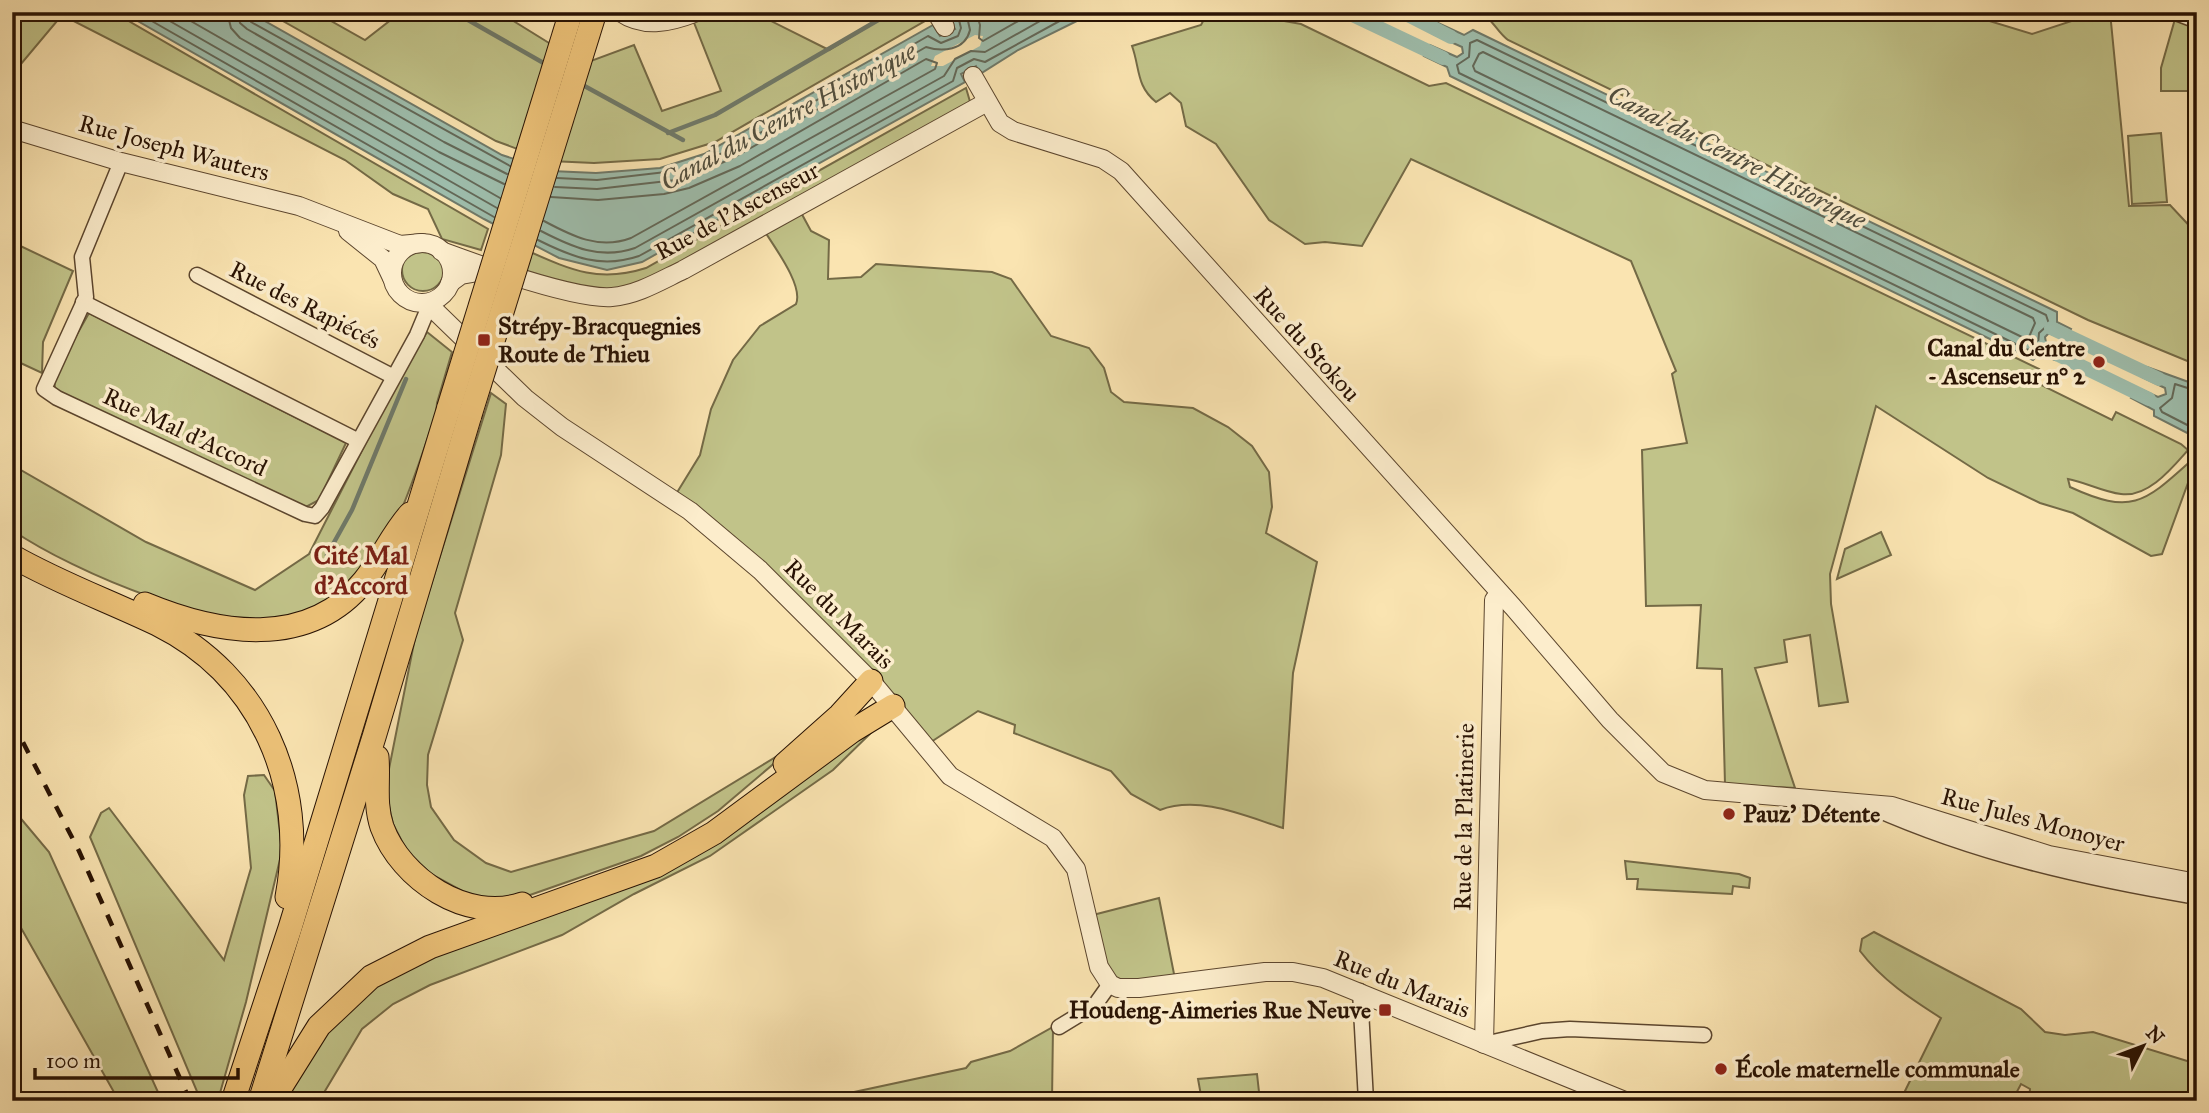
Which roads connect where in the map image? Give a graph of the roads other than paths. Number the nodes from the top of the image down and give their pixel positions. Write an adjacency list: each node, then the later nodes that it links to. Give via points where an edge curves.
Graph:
1 (571, 12): 23 (highway, bridge)
2 (595, 12): 23 (highway, bridge)
3 (620, 12): 4 (street, via 654,24)
4 (697, 12)
5 (2176, 13): 6 (street)
6 (2197, 21)
7 (973, 76): 8 (street)
8 (987, 102): 14 (street, Rue de l'Ascenseur, via 637,292 612,297 583,295); 28 (street, Rue du Stokou, via 1000,123 1013,131 1102,159 1121,171)
9 (12, 129): 10 (street, Rue Joseph Wauters)
10 (121, 162): 11 (street, Rue Joseph Wauters); 18 (street, Rue Mal d'Accord, via 82,257 88,290)
11 (324, 215): 12 (street, Rue Joseph Wauters, via 400,246); 16 (street, Rue Joseph Wauters, via 371,247 383,259)
12 (422, 243): 13 (street); 16 (street, via 398,255)
13 (441, 251): 14 (street, Rue de l'Ascenseur); 17 (street, via 450,265)
14 (497, 269): 17 (street, Rue de l'Ascenseur, via 461,275)
15 (197, 275): 22 (street, Rue des Rapiécés)
16 (393, 281): 19 (street, via 402,296)
17 (447, 288): 19 (street); 20 (street, Rue du Marais, via 443,306)
18 (83, 302): 24 (street); 24 (street, Rue Mal d'Accord, via 44,389 57,398 315,516)
19 (423, 303): 20 (street, Rue du Marais); 21 (street)
20 (457, 332): 21 (street, via 432,325); 29 (street, Rue du Marais, via 537,407 690,511 803,610)
21 (418, 335): 22 (street, Rue Mal d'Accord)
22 (392, 376): 24 (street, Rue Mal d'Accord)
23 (460, 411): 25 (highway); 31 (highway)
24 (357, 440)
25 (421, 501): 26 (highway, via 363,583 341,602 313,619 260,631 209,627 183,619 81,578); 35 (highway)
26 (12, 542)
27 (12, 555): 35 (highway, via 183,640 215,664 246,698 281,764 289,797 294,833 287,898)
28 (1506, 600): 32 (street, Rue Jules Monoyer, via 1610,720 1663,773 1706,790); 40 (street, Rue de la Platinerie, via 1494,600)
29 (871, 681): 30 (street, Rue du Marais); 31 (highway, via 782,766 698,830 619,870 513,907 483,909 461,903 439,892 404,863 383,829 377,808)
30 (893, 706): 36 (street, Rue du Marais, via 950,776 1053,838 1068,855 1086,900 1099,967); 43 (highway, via 714,833 656,866 430,947 371,977 319,1026)
31 (374, 737): 42 (highway)
32 (1857, 802): 33 (street, Rue Jules Monoyer, via 1892,806 2086,864); 34 (street, Rue Jules Monoyer, via 1901,822 2050,870)
33 (2197, 883)
34 (2197, 897)
35 (290, 928): 41 (highway)
36 (1110, 984): 37 (street, Rue du Marais, via 1139,988 1293,972); 38 (street, via 1095,1005)
37 (1360, 991): 40 (street, Rue du Marais); 44 (street)
38 (1059, 1027)
39 (1704, 1035): 40 (street, via 1570,1029)
40 (1484, 1044): 45 (street, Rue du Marais)
41 (233, 1101)
42 (260, 1101)
43 (272, 1101)
44 (1366, 1101)
45 (1625, 1101)

